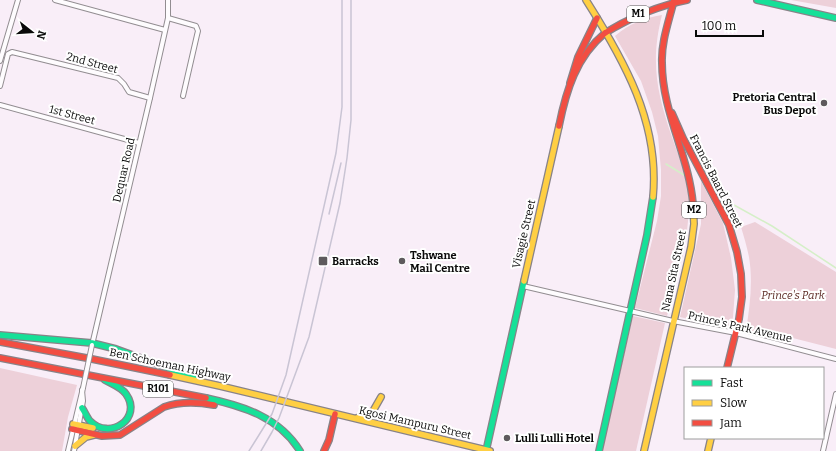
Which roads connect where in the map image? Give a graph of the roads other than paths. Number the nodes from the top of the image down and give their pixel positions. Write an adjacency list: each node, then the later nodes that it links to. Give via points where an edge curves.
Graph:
1 (18, 0): 13 (street)
2 (55, 0): 11 (street)
3 (168, 0): 8 (street, Dequar Road)
4 (586, 0): 9 (main road)
5 (687, 0): 7 (main road, M1)
6 (757, 0): 10 (main road)
7 (674, 1): 12 (main road, M1, via 639,13); 18 (main road, Nana Sita Street / M2, via 661,60)
8 (168, 18): 11 (street, Dequar Road); 16 (street, via 197,28)
9 (597, 18): 12 (main road); 14 (main road, via 582,45)
10 (836, 18)
11 (165, 30): 17 (street, Dequar Road)
12 (605, 33): 14 (main road, Visagie Street, via 584,56); 22 (main road, via 635,89 644,112 650,130 654,165 652,208)
13 (0, 61)
14 (570, 83): 21 (main road, Visagie Street)
15 (0, 86): 17 (street, 2nd Street, via 8,54 12,52 118,78 132,94)
16 (183, 96)
17 (150, 98): 20 (street, Dequar Road)
18 (666, 100): 23 (main road, Nana Sita Street / M2, via 693,194 694,207 693,234); 24 (main road, Francis Baard Street, via 733,236 742,283)
19 (0, 105): 20 (street, 1st Street)
20 (139, 143): 27 (street, Dequar Road)
21 (523, 286): 22 (street, Prince's Park Avenue); 48 (main road, Visagie Street)
22 (630, 311): 23 (street, Prince's Park Avenue); 49 (main road)
23 (673, 321): 24 (street, Prince's Park Avenue); 50 (main road, Nana Sita Street / M2)
24 (736, 333): 29 (street, Prince's Park Avenue); 30 (main road, Francis Baard Street)
25 (0, 335): 27 (main road)
26 (0, 342): 32 (main road, Ben Schoeman Highway / R101)
27 (92, 344): 32 (main road, via 116,349); 33 (street, Dequar Road, bridge)
28 (1, 358): 31 (main road, R101)
29 (836, 358)
30 (727, 367)
31 (89, 375): 37 (main road, R101); 41 (main road, via 118,387 129,399 131,407 129,419 121,427 107,432)
32 (212, 384): 38 (main road, Ben Schoeman Highway / R101)
33 (82, 389): 36 (street); 40 (street)
34 (836, 394): 52 (street)
35 (381, 397): 39 (main road, via 372,413)
36 (82, 408): 40 (street); 41 (main road)
37 (252, 410): 42 (main road, via 182,402 164,407 120,435); 46 (main road, R101, via 291,437)
38 (334, 414): 39 (main road, Kgosi Mampuru Street / R101); 47 (main road)
39 (355, 418): 48 (main road, Kgosi Mampuru Street / R101)
40 (76, 427): 41 (main road); 42 (main road); 44 (street); 45 (street)
41 (94, 428)
42 (98, 435): 44 (main road, via 87,436)
43 (711, 439): 51 (main road)
44 (75, 449)
45 (68, 451)
46 (300, 451)
47 (324, 451)
48 (488, 451)
49 (599, 451)
50 (644, 451)
51 (708, 451)
52 (823, 451)

